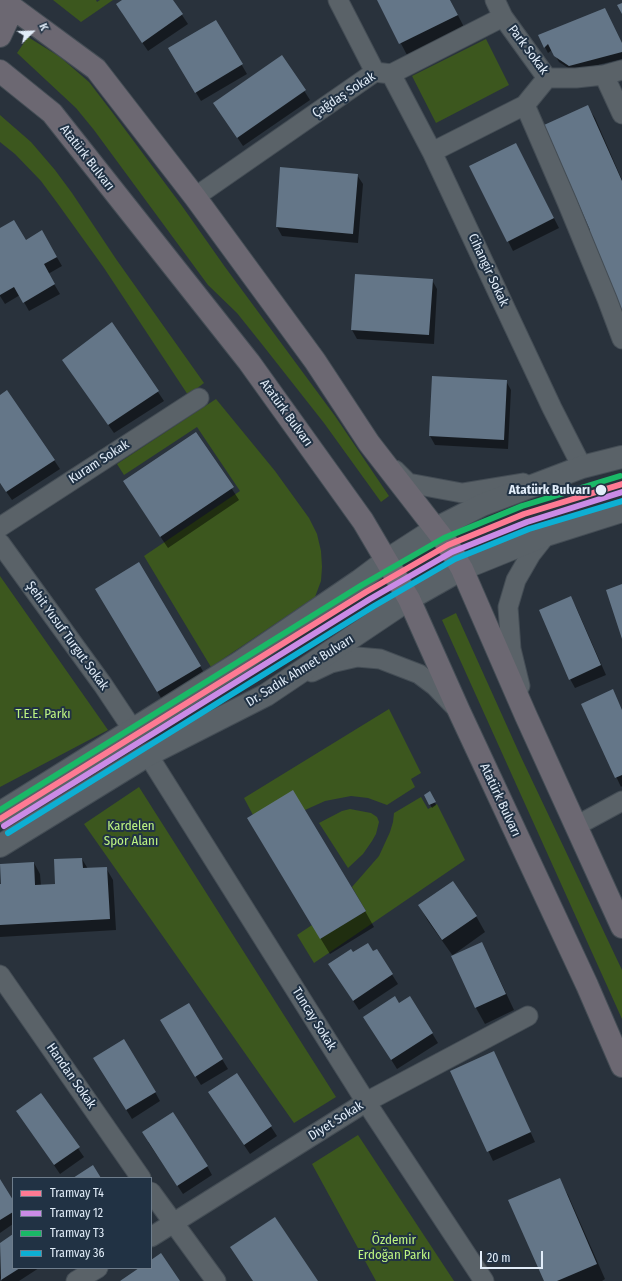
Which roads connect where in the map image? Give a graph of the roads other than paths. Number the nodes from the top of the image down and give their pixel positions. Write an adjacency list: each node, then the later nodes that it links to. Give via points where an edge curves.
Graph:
1 (338, 0): 8 (street, Cihangir Sokak)
2 (495, 0): 4 (street, Park Sokak)
3 (7, 4): 5 (main road); 14 (main road, via 96,69)
4 (503, 17): 8 (street, Çağdaş Sokak); 10 (street, Park Sokak)
5 (0, 36)
6 (622, 70): 9 (street, Park Sokak)
7 (0, 71): 26 (main road, Atatürk Bulvarı, via 52,113 240,351 363,521)
8 (383, 73): 13 (street, Cihangir Sokak); 14 (street, Çağdaş Sokak)
9 (604, 75): 10 (street, Park Sokak); 12 (street)
10 (547, 78): 11 (street)
11 (525, 105): 13 (street); 15 (street, via 608,299)
12 (622, 114)
13 (432, 152): 19 (street, Cihangir Sokak)
14 (195, 197): 17 (main road, via 315,361)
15 (622, 339)
16 (199, 398): 22 (street, Kuram Sokak)
17 (369, 443): 20 (street, via 408,483 462,494); 23 (main road)
18 (622, 457): 19 (main road)
19 (582, 468): 20 (main road)
20 (554, 478): 23 (main road, via 482,505)
21 (622, 511): 24 (main road, Dr. Sadık Ahmet Bulvarı)
22 (0, 527)
23 (435, 529): 26 (main road); 27 (main road)
24 (546, 534): 27 (main road, Dr. Sadık Ahmet Bulvarı); 31 (street, via 516,580 508,607 511,649)
25 (0, 543): 32 (street, Şehit Yusuf Turgut Sokak)
26 (387, 560): 28 (main road, Atatürk Bulvarı); 32 (main road, via 239,664)
27 (462, 569): 28 (main road, Dr. Sadık Ahmet Bulvarı); 31 (main road)
28 (409, 600): 29 (main road, Dr. Sadık Ahmet Bulvarı); 30 (main road, Atatürk Bulvarı)
29 (266, 695): 30 (street, via 331,663 357,657 380,659 419,674 435,686); 33 (main road, Dr. Sadık Ahmet Bulvarı)
30 (459, 711): 41 (main road, Atatürk Bulvarı)
31 (526, 716): 36 (main road)
32 (133, 730): 35 (main road)
33 (148, 755): 37 (main road, Dr. Sadık Ahmet Bulvarı); 42 (street, Tuncay Sokak)
34 (622, 801): 36 (street)
35 (0, 813)
36 (576, 826): 38 (main road)
37 (0, 846)
38 (622, 927)
39 (0, 975): 43 (street, Handan Sokak)
40 (528, 1016): 42 (street, Diyet Sokak)
41 (622, 1066)
42 (366, 1102): 45 (street, Diyet Sokak); 50 (street, Tuncay Sokak)
43 (140, 1177)
44 (152, 1193): 45 (street)
45 (173, 1224): 46 (street, Diyet Sokak); 49 (street)
46 (152, 1236)
47 (96, 1269): 48 (street)
48 (76, 1281)
49 (216, 1281)
50 (484, 1281)

